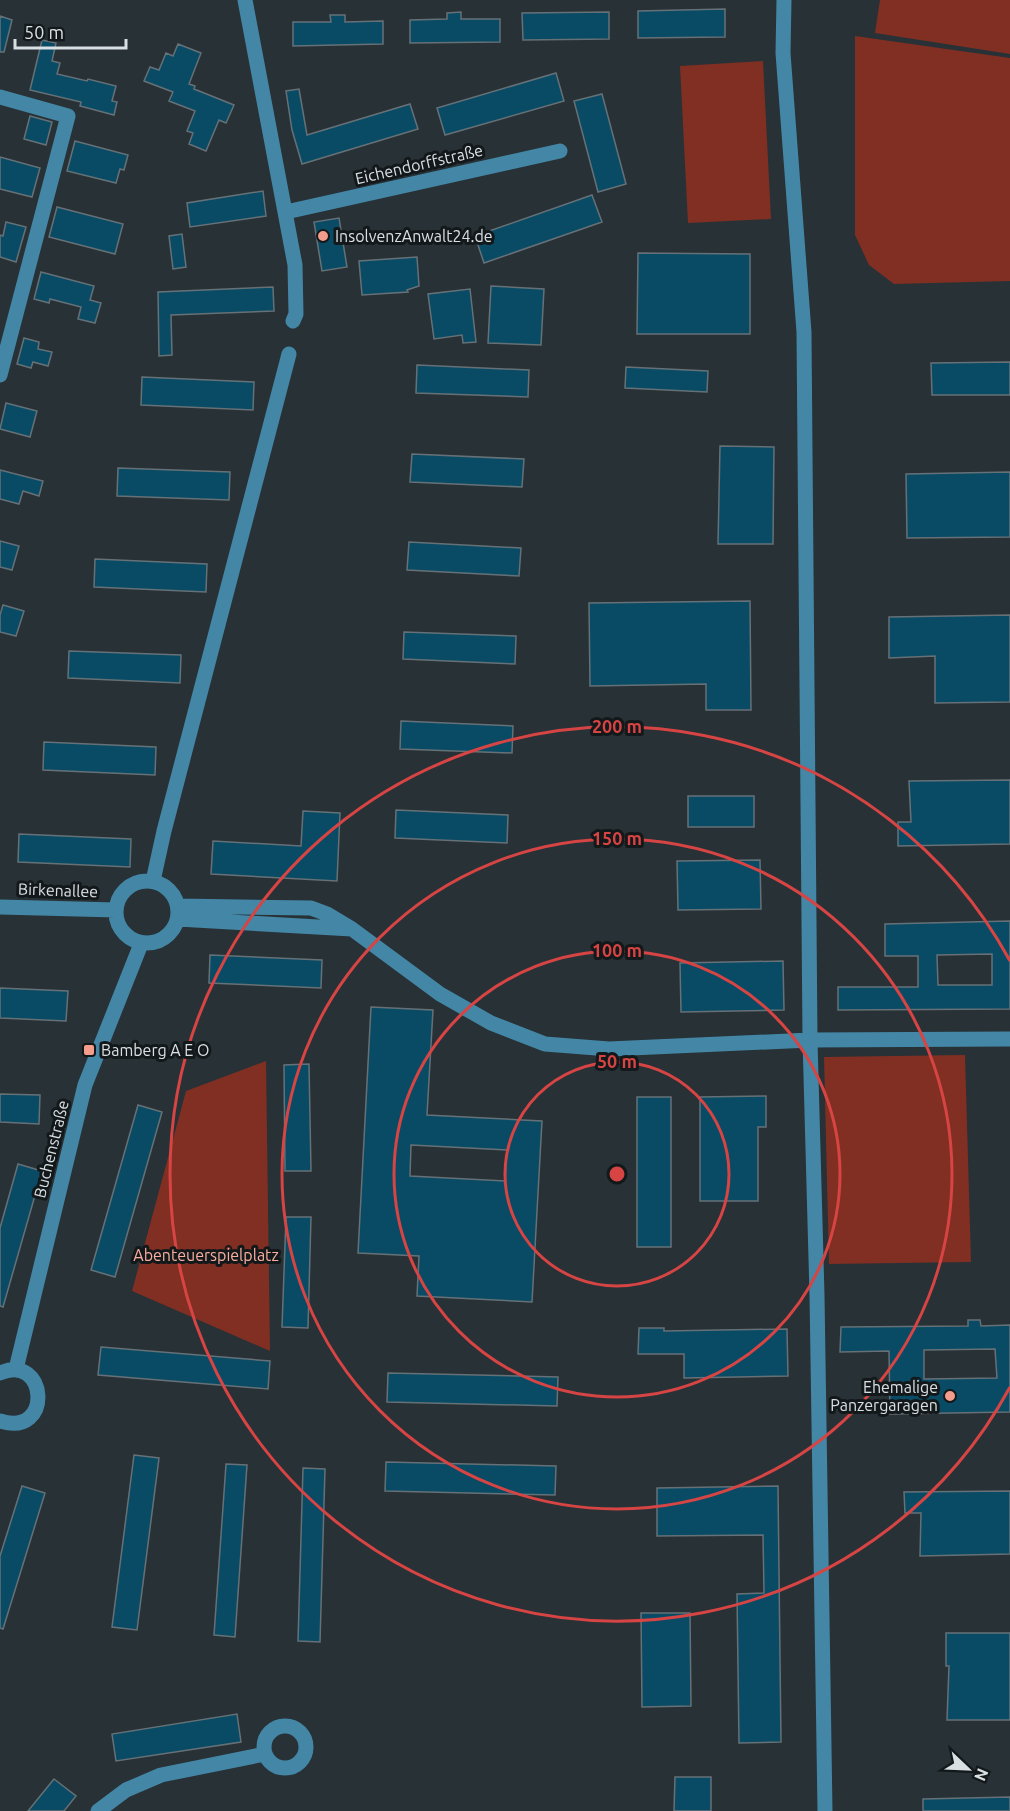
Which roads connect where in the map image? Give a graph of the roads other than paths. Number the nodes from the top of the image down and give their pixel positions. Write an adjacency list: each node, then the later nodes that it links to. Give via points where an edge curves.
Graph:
1 (245, 0): 5 (street)
2 (784, 0): 15 (street, via 783,54 804,332)
3 (0, 97): 8 (street, via 68,116)
4 (560, 151): 5 (street, Eichendorffstraße)
5 (286, 212): 6 (street, via 295,265)
6 (294, 321)
7 (289, 354): 9 (street)
8 (0, 375)
9 (153, 881): 11 (street, via 132,884 118,900); 12 (street, via 170,890)
10 (0, 907): 11 (street, Birkenallee)
11 (116, 910): 13 (street, via 122,932)
12 (178, 912): 13 (street, via 173,930 165,938); 15 (street, via 352,929 440,994 491,1023 545,1044 609,1048)
13 (141, 944): 16 (street, Buchenstraße, via 86,1085)
14 (1010, 1039): 15 (street)
15 (810, 1040): 21 (street)
16 (16, 1369): 17 (street); 18 (street, via 33,1378 38,1386 38,1405 20,1423)
17 (0, 1372)
18 (0, 1422)
19 (265, 1755): 20 (street, via 161,1775 126,1790)
20 (98, 1811)
21 (825, 1811)

